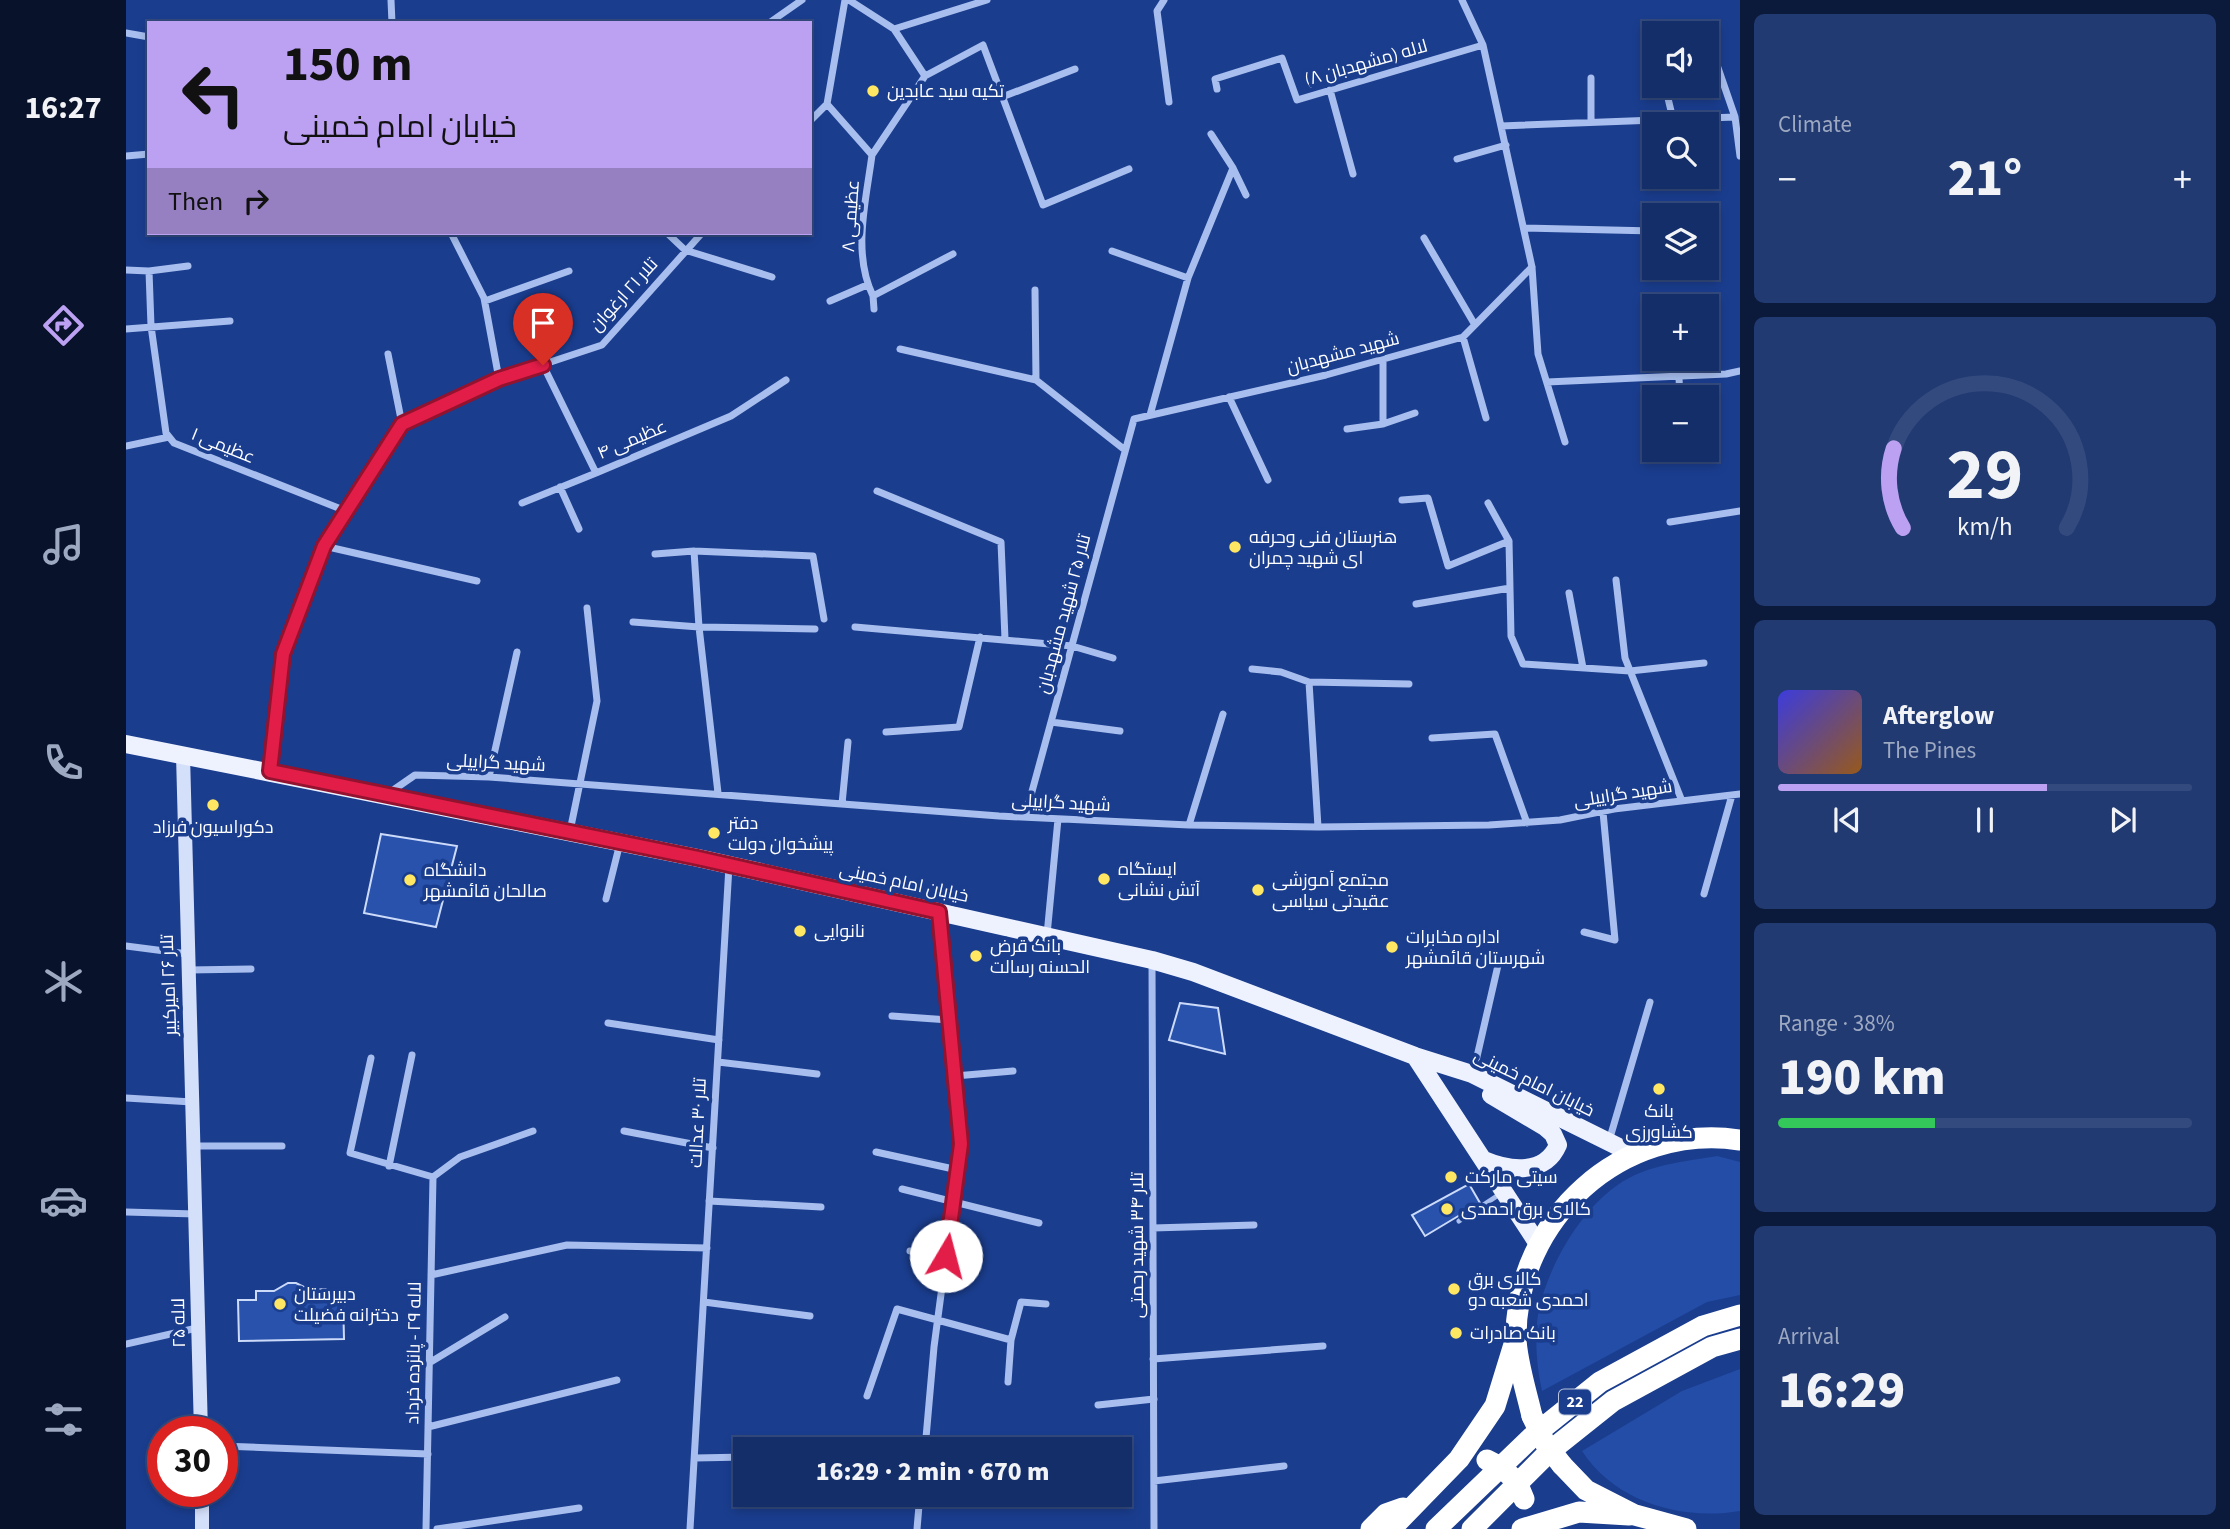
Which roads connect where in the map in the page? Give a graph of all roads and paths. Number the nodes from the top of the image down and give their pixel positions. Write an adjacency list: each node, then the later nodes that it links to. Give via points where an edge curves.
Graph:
1 (391, 0): 7 (street)
2 (802, 0): 8 (street)
3 (847, 0): 9 (street); 21 (street)
4 (987, 0): 9 (street)
5 (1164, 0): 20 (street, via 1157,11)
6 (1462, 0): 12 (street)
7 (392, 21)
8 (772, 21)
9 (894, 29): 15 (street)
10 (126, 33): 11 (street)
11 (147, 37)
12 (1483, 45): 18 (street, لاله (مشهدبان ۸)); 27 (street)
13 (1075, 69): 19 (street)
14 (1719, 71): 22 (street)
15 (925, 76): 19 (street, via 983,45); 31 (street)
16 (1591, 78): 26 (street)
17 (1217, 89): 18 (street, لاله (مشهدبان ۸), via 1215,79 1282,58 1297,100)
18 (1330, 90): 37 (street)
19 (1002, 97): 36 (street, via 1043,205)
20 (1169, 102)
21 (827, 104): 24 (street); 31 (street)
22 (1735, 117): 23 (street); 33 (street)
23 (1719, 118)
24 (812, 119)
25 (1642, 120): 26 (street)
26 (1591, 122): 27 (street)
27 (1501, 126): 29 (street)
28 (1211, 134): 35 (street)
29 (1506, 145): 34 (street); 39 (street)
30 (147, 155): 32 (street)
31 (872, 155): 55 (street, عظیمی ۸, via 861,248)
32 (126, 156)
33 (1740, 156)
34 (1457, 159)
35 (1233, 168): 38 (street); 54 (street)
36 (1129, 170)
37 (1353, 174)
38 (1246, 195)
39 (1524, 228): 40 (street); 49 (street)
40 (1642, 231)
41 (452, 235): 58 (street)
42 (669, 235): 45 (street)
43 (700, 235): 45 (street, تلار ۲۱ ارغوان)
44 (1424, 238): 62 (street)
45 (685, 250): 53 (street); 69 (street, تلار ۲۱ ارغوان, via 602,345)
46 (1112, 251): 54 (street)
47 (953, 254): 57 (street)
48 (188, 266): 51 (street)
49 (1532, 267): 62 (street, شهید مشهدبان); 76 (street, via 1538,354)
50 (126, 270): 51 (street)
51 (149, 271): 63 (street, عظیمی ۱)
52 (569, 271): 58 (street)
53 (772, 277)
54 (1188, 278): 80 (street)
55 (867, 285): 57 (street, عظیمی ۸); 59 (street)
56 (1035, 290): 75 (street)
57 (873, 296): 60 (street)
58 (485, 301): 73 (street)
59 (830, 301)
60 (874, 309)
61 (230, 321): 63 (street)
62 (1475, 325): 65 (street, شهید مشهدبان)
63 (151, 326): 64 (street); 86 (street, عظیمی ۱)
64 (126, 329)
65 (1463, 337): 68 (street, شهید مشهدبان); 81 (street)
66 (900, 349): 75 (street)
67 (388, 354): 83 (street)
68 (1383, 359): 78 (street, شهید مشهدبان); 84 (street)
69 (543, 365): 73 (street, تلار ۲۱ ارغوان); 90 (street, عظیمی ۴)
70 (1679, 371): 72 (street)
71 (1740, 371): 72 (street)
72 (1679, 376): 76 (street); 77 (street)
73 (499, 379): 83 (street, تلار ۲۱ ارغوان)
74 (786, 380): 90 (street, عظیمی ۴, via 731,416)
75 (1036, 380): 89 (street)
76 (1546, 382): 87 (street)
77 (1679, 385)
78 (1229, 397): 80 (street, شهید مشهدبان); 91 (street)
79 (1415, 414): 84 (street)
80 (1150, 415): 82 (street, شهید مشهدبان)
81 (1486, 418)
82 (1134, 419): 89 (street, تلار ۲۵ شهید مشهدبان)
83 (402, 424): 97 (street)
84 (1383, 424): 85 (street)
85 (1347, 429)
86 (169, 437): 88 (street); 97 (street, عظیمی ۱, via 174,443)
87 (1565, 442)
88 (126, 446)
89 (1125, 450): 118 (street, تلار ۲۵ شهید مشهدبان)
90 (596, 473): 92 (street)
91 (1268, 480)
92 (560, 487): 95 (street); 100 (street)
93 (877, 491): 117 (street, via 1001,542)
94 (1402, 500): 101 (street, via 1428,498 1448,566)
95 (522, 503)
96 (1488, 503): 101 (street)
97 (346, 511): 102 (street)
98 (1740, 511): 99 (street)
99 (1670, 522)
100 (579, 529)
101 (1509, 541): 107 (street)
102 (324, 546): 106 (street); 135 (street, via 283,654)
103 (694, 551): 104 (street); 111 (street, via 813,556); 113 (street)
104 (654, 554)
105 (1616, 580): 124 (street)
106 (477, 581)
107 (1510, 587): 109 (street); 122 (street, via 1511,636 1523,664)
108 (1569, 593): 122 (street)
109 (1416, 604)
110 (587, 608): 137 (street, via 597,701)
111 (824, 619)
112 (633, 622): 113 (street)
113 (699, 626): 115 (street); 138 (street)
114 (855, 627): 116 (street)
115 (815, 629)
116 (980, 637): 117 (street); 129 (street, via 959,727)
117 (1005, 639): 118 (street)
118 (1072, 646): 120 (street); 128 (street, تلار ۲۵ شهید مشهدبان)
119 (517, 652): 136 (street)
120 (1113, 658)
121 (1704, 663): 124 (street)
122 (1583, 668): 124 (street)
123 (1252, 669): 125 (street, via 1281,672)
124 (1630, 671): 141 (street)
125 (1309, 682): 126 (street); 148 (street)
126 (1409, 684)
127 (1223, 714): 147 (street)
128 (1051, 722): 130 (street); 144 (street, تلار ۲۵ شهید مشهدبان)
129 (886, 732)
130 (1120, 732)
131 (1432, 738): 146 (street, via 1495,734)
132 (848, 742): 142 (street)
133 (126, 744): 134 (main road, خیابان امام خمینی)
134 (183, 755): 135 (main road, خیابان امام خمینی); 158 (main road, تلار ۲۶ امیرکبیر)
135 (270, 771): 140 (main road, خیابان امام خمینی)
136 (489, 777): 137 (street, شهید گراییلی); 140 (street, شهید گراییلی, via 415,775)
137 (578, 784): 138 (street, شهید گراییلی); 149 (street)
138 (718, 793): 142 (street, شهید گراییلی)
139 (1736, 794): 141 (street, شهید گراییلی); 152 (street)
140 (386, 795): 149 (main road, خیابان امام خمینی)
141 (1682, 801): 143 (street, شهید گراییلی)
142 (842, 804): 144 (street, شهید گراییلی)
143 (1603, 812): 146 (street, شهید گراییلی); 155 (street, via 1615,940)
144 (1025, 817): 145 (street, شهید گراییلی)
145 (1058, 819): 147 (street, شهید گراییلی); 156 (street)
146 (1527, 823): 148 (street, شهید گراییلی)
147 (1189, 825): 148 (street, شهید گراییلی)
148 (1318, 827)
149 (569, 832): 150 (main road, خیابان امام خمینی)
150 (621, 842): 151 (main road, خیابان امام خمینی); 153 (street)
151 (729, 865): 154 (main road, خیابان امام خمینی); 167 (street, تلار ۳۰ عدالت)
152 (1704, 894)
153 (606, 899)
154 (939, 912): 156 (main road, خیابان امام خمینی); 165 (street)
155 (1584, 933)
156 (1047, 935): 159 (main road, خیابان امام خمینی)
157 (126, 946): 158 (street)
158 (188, 954): 162 (main road, تلار ۲۶ امیرکبیر)
159 (1152, 960): 169 (main road, خیابان امام خمینی); 201 (street, تلار ۳۴ شهید رحمتی)
160 (1499, 961): 174 (street)
161 (251, 969): 162 (street)
162 (188, 970): 177 (main road, تلار ۲۶ امیرکبیر)
163 (1650, 1002): 181 (street)
164 (892, 1016): 165 (street)
165 (949, 1020): 175 (street)
166 (608, 1023): 167 (street)
167 (719, 1040): 171 (street, تلار ۳۰ عدالت)
168 (412, 1055): 188 (street)
169 (1415, 1056): 174 (main road, خیابان امام خمینی); 187 (main road)
170 (371, 1058): 188 (street, via 350,1153)
171 (718, 1062): 173 (street); 184 (street, تلار ۳۰ عدالت)
172 (1013, 1071): 175 (street)
173 (817, 1074)
174 (1474, 1075): 181 (main road, خیابان امام خمینی); 187 (main road, via 1495,1098 1553,1133 1558,1145 1549,1161 1529,1167 1499,1166)
175 (955, 1076): 189 (street, via 961,1144)
176 (126, 1098): 177 (street)
177 (192, 1102): 182 (main road, تلار ۲۶ امیرکبیر)
178 (533, 1131): 190 (street, via 460,1157)
179 (624, 1131): 184 (street)
180 (1740, 1140): 186 (highway, via 1670,1142)
181 (1609, 1142): 186 (main road, خیابان امام خمینی)
182 (193, 1146): 183 (street); 197 (main road, تلار ۲۶ امیرکبیر)
183 (282, 1146)
184 (712, 1148): 193 (street, تلار ۳۰ عدالت)
185 (876, 1152): 189 (street)
186 (1633, 1154): 202 (highway, via 1598,1175 1566,1203)
187 (1484, 1160): 192 (main road)
188 (389, 1166): 190 (street)
189 (958, 1170): 194 (street)
190 (433, 1177): 206 (street, لاله ۲۹ - پانزده خرداد)
191 (902, 1189): 194 (street)
192 (1503, 1192): 198 (lane); 202 (main road)
193 (709, 1201): 195 (street); 203 (street, تلار ۳۰ عدالت)
194 (954, 1201): 199 (street); 205 (street)
195 (821, 1208)
196 (126, 1212): 197 (street)
197 (195, 1214): 213 (main road, لاله ۲۵)
198 (1459, 1221)
199 (1039, 1223)
200 (1254, 1225): 201 (street)
201 (1153, 1228): 219 (street, تلار ۳۴ شهید رحمتی)
202 (1538, 1244): 214 (highway, via 1521,1290)
203 (707, 1248): 206 (street, via 568,1245); 207 (street, تلار ۳۰ عدالت)
204 (910, 1251): 205 (street)
205 (946, 1256): 212 (street)
206 (431, 1275): 220 (street, لاله ۲۹ - پانزده خرداد)
207 (704, 1301): 210 (street); 232 (street, تلار ۳۰ عدالت)
208 (1046, 1304): 216 (street, via 1021,1302)
209 (1740, 1315): 250 (highway, 22, via 1703,1326 1600,1382 1534,1435)
210 (810, 1316)
211 (506, 1317): 220 (street)
212 (938, 1319): 216 (street); 223 (street, via 897,1309); 228 (street)
213 (198, 1327): 217 (street); 226 (main road, لاله ۲۵)
214 (1516, 1339): 233 (highway, via 1495,1406); 240 (highway, bridge, via 1532,1416 1545,1443 1586,1490)
215 (1740, 1339): 251 (highway, 22, via 1712,1347 1613,1401 1549,1452)
216 (1010, 1340): 222 (street)
217 (126, 1344)
218 (1324, 1346): 219 (street)
219 (1153, 1359): 224 (street, تلار ۳۴ شهید رحمتی)
220 (429, 1363): 227 (street, لاله ۲۹ - پانزده خرداد)
221 (617, 1380): 227 (street)
222 (1008, 1382)
223 (867, 1396)
224 (1154, 1399): 225 (street); 235 (street, تلار ۳۴ شهید رحمتی)
225 (1097, 1405)
226 (201, 1416)
227 (428, 1427): 230 (street, لاله ۲۹ - پانزده خرداد)
228 (926, 1437)
229 (238, 1447): 230 (street)
230 (428, 1454): 243 (street, لاله ۲۹ - پانزده خرداد)
231 (733, 1457): 232 (street)
232 (695, 1458): 245 (street, تلار ۳۰ عدالت)
233 (1459, 1459): 236 (highway); 241 (highway, bridge, via 1487,1460 1511,1475 1524,1499)
234 (1284, 1466): 235 (street)
235 (1154, 1481): 247 (street, تلار ۳۴ شهید رحمتی)
236 (1418, 1502): 248 (highway, via 1386,1514); 249 (highway)
237 (202, 1507): 242 (main road)
238 (579, 1507): 244 (street)
239 (919, 1507): 246 (street)
240 (1635, 1515): 241 (highway, via 1579,1512); 252 (highway)
241 (1523, 1528)
242 (202, 1529)
243 (426, 1529)
244 (437, 1529)
245 (691, 1529)
246 (917, 1529)
247 (1154, 1529)
248 (1371, 1529)
249 (1391, 1529)
250 (1436, 1529)
251 (1472, 1529)
252 (1686, 1529)

